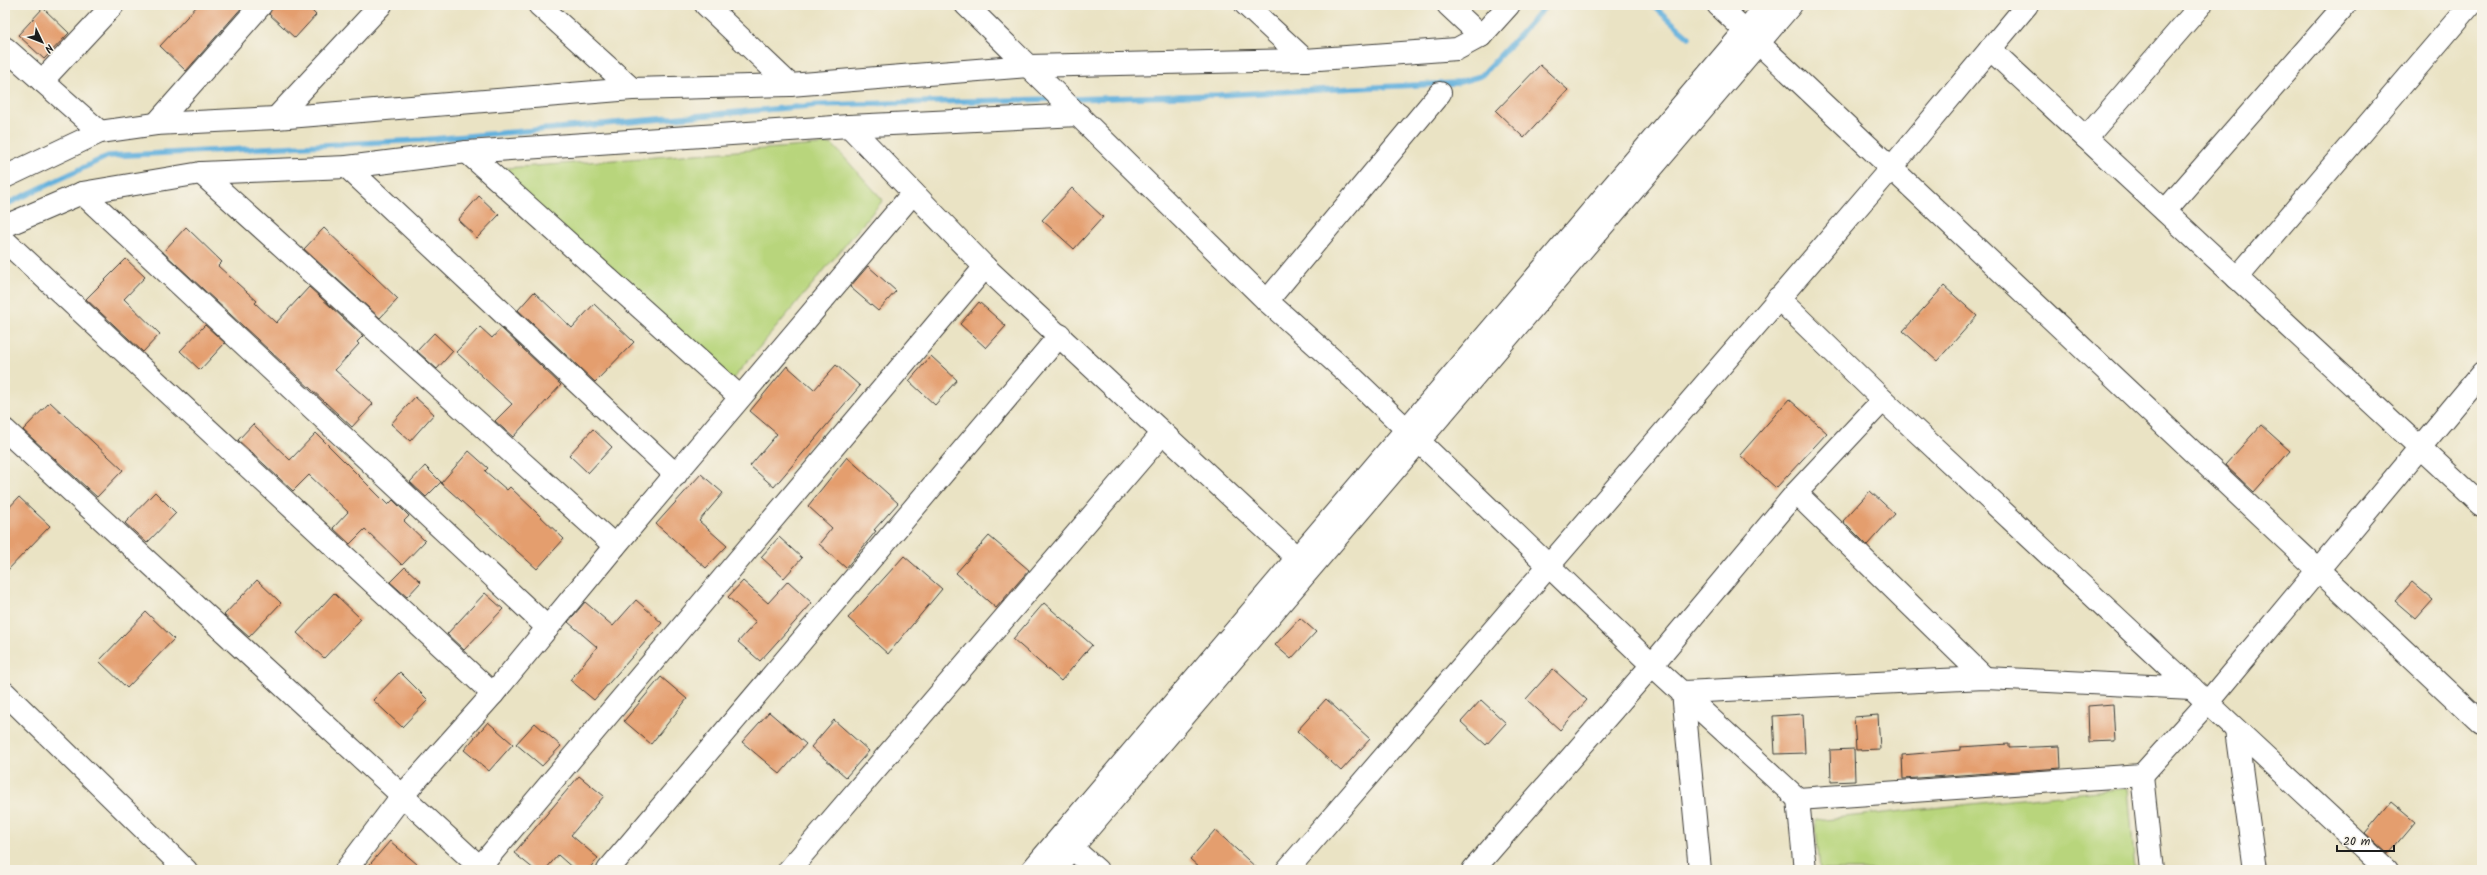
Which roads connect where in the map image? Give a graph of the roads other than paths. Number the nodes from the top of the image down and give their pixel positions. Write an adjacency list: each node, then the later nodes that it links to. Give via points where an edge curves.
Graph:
1 (113, 5): 23 (street)
2 (261, 5): 29 (street)
3 (381, 5): 28 (street)
4 (539, 5): 25 (street)
5 (706, 5): 24 (street)
6 (966, 5): 22 (street)
7 (1246, 5): 21 (street)
8 (1448, 5): 17 (street)
9 (1509, 5): 17 (street)
10 (1718, 5): 18 (street)
11 (1767, 5): 18 (street)
12 (1791, 5): 18 (street)
13 (2027, 5): 20 (street)
14 (2201, 5): 32 (street)
15 (2345, 5): 40 (street)
16 (2470, 5): 44 (street)
17 (1481, 36): 21 (street, via 1457,49)
18 (1752, 37): 34 (street); 53 (street)
19 (5, 48): 23 (street)
20 (1990, 49): 32 (street); 34 (street)
21 (1305, 60): 22 (street)
22 (1028, 66): 24 (street); 27 (street)
23 (42, 82): 31 (street)
24 (790, 85): 25 (street)
25 (632, 89): 28 (street)
26 (1440, 92): 46 (street)
27 (1079, 115): 30 (street); 46 (street)
28 (276, 118): 29 (street)
29 (156, 124): 31 (street)
30 (849, 126): 33 (street); 39 (street)
31 (100, 132): 37 (street)
32 (2086, 138): 40 (street)
33 (467, 152): 35 (street); 49 (street)
34 (1892, 167): 45 (street); 61 (street)
35 (346, 168): 36 (street); 55 (street)
36 (201, 173): 38 (street); 58 (street)
37 (5, 177)
38 (82, 193): 41 (street); 62 (street)
39 (913, 193): 43 (street); 49 (street)
40 (2165, 211): 44 (street)
41 (5, 226)
42 (5, 240): 68 (street)
43 (985, 267): 47 (street); 76 (street)
44 (2237, 278): 54 (street)
45 (1778, 298): 50 (street); 60 (street)
46 (1267, 301): 53 (street)
47 (1060, 335): 52 (street); 79 (street)
48 (2482, 373): 54 (street)
49 (740, 397): 55 (street)
50 (1883, 400): 56 (street); 65 (street)
51 (5, 430): 73 (street)
52 (1162, 434): 59 (street); 80 (street)
53 (1413, 435): 59 (street); 60 (street); 75 (street)
54 (2419, 447): 57 (street); 61 (street)
55 (676, 475): 58 (street)
56 (1796, 492): 63 (street); 64 (street)
57 (2482, 505)
58 (615, 546): 62 (street)
59 (1297, 558): 81 (street)
60 (1549, 564): 63 (street); 84 (street)
61 (2317, 570): 69 (street); 70 (street)
62 (548, 628): 68 (street)
63 (1652, 665): 66 (street); 85 (street)
64 (1985, 678): 65 (street); 66 (street)
65 (2192, 688): 69 (street)
66 (1683, 692): 74 (street); 86 (street)
67 (5, 693): 77 (street)
68 (493, 694): 73 (street)
69 (2208, 703): 71 (street); 72 (street)
70 (2482, 724)
71 (2236, 730): 89 (street); 90 (street)
72 (2142, 775): 74 (street); 88 (street)
73 (402, 796): 76 (street); 78 (street)
74 (1798, 799): 87 (street)
75 (1072, 848): 82 (street); 83 (street)
76 (482, 868)
77 (185, 870)
78 (346, 870)
79 (608, 870)
80 (790, 870)
81 (1032, 870)
82 (1053, 870)
83 (1097, 870)
84 (1287, 870)
85 (1473, 870)
86 (1700, 870)
87 (1805, 870)
88 (2152, 870)
89 (2255, 870)
90 (2387, 870)

